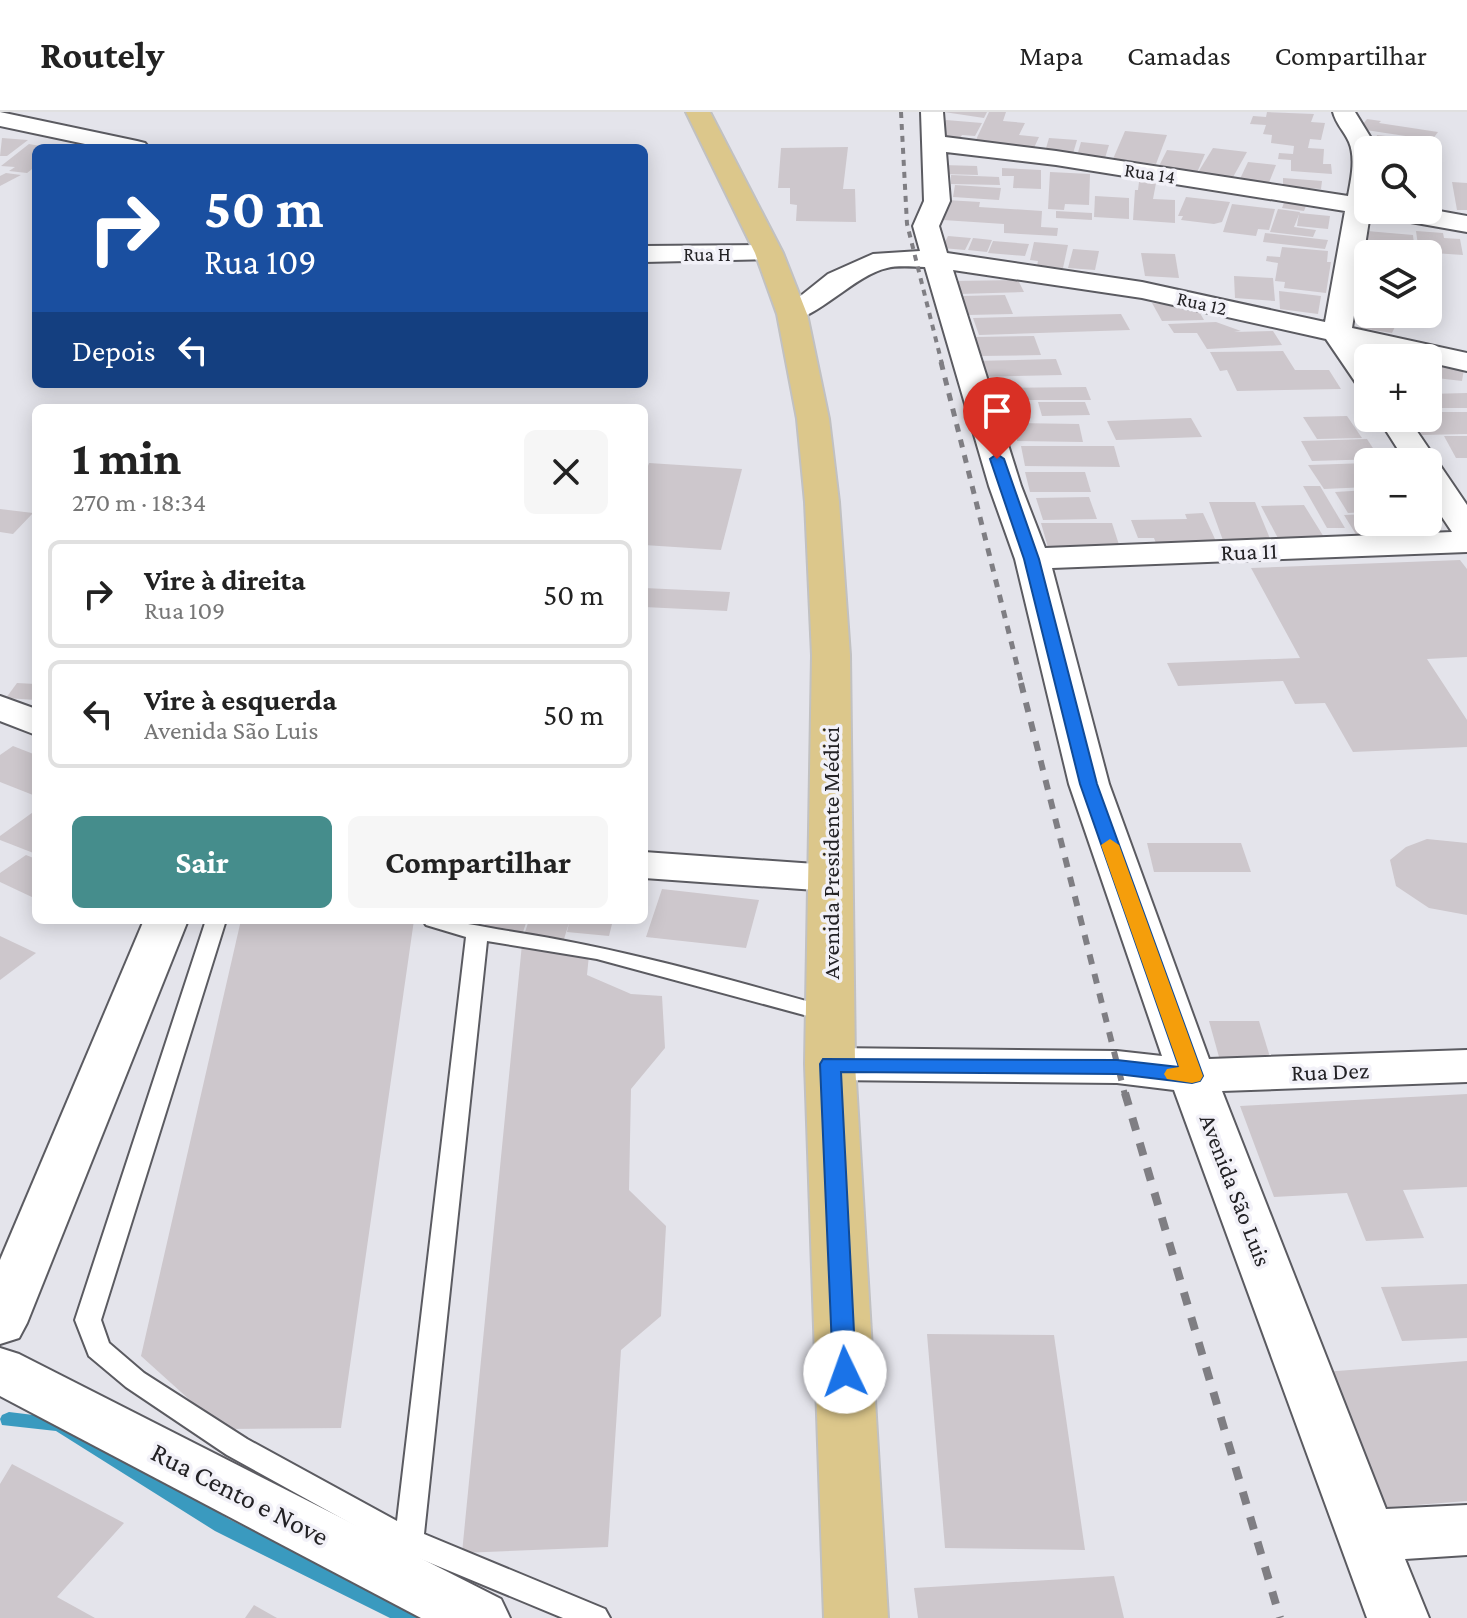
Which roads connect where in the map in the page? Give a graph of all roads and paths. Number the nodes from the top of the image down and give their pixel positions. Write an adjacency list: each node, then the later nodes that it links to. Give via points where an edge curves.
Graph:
1 (698, 112): 13 (main road, Avenida Presidente Médici)
2 (1344, 112): 7 (street)
3 (0, 119): 5 (street)
4 (932, 128): 9 (street, Rua 14, via 1056,158); 15 (street, Avenida São Luis, via 937,201 926,226)
5 (49, 129): 6 (street); 8 (street)
6 (0, 136)
7 (1357, 136)
8 (118, 144)
9 (1354, 205)
10 (1442, 220): 12 (street)
11 (1359, 224): 17 (street)
12 (1467, 224)
13 (769, 253): 14 (street, Rua H); 16 (main road, Avenida Presidente Médici)
14 (648, 254)
15 (935, 259): 16 (street, Rua 12, via 882,260 838,280); 17 (street, Rua 12, via 1142,290); 23 (street, Avenida São Luis)
16 (792, 314): 27 (main road, Avenida Presidente Médici, via 813,419 822,502 831,655)
17 (1337, 334): 18 (street); 19 (street, Rua 12)
18 (1354, 359)
19 (1467, 362)
20 (1442, 492): 21 (street)
21 (1467, 530)
22 (1467, 542): 23 (street, Rua 11)
23 (1032, 559): 34 (street, Avenida São Luis, via 1089,784)
24 (0, 707): 25 (street)
25 (32, 721)
26 (648, 865): 27 (street)
27 (830, 878): 32 (main road, Avenida Presidente Médici)
28 (164, 924): 35 (street)
29 (215, 924): 39 (lane, via 88,1320 98,1349 135,1380 237,1447)
30 (447, 924): 31 (lane)
31 (477, 933): 32 (lane, via 597,952); 39 (lane)
32 (830, 1040): 34 (street, Rua Dez); 42 (main road, Avenida Presidente Médici)
33 (1467, 1066): 34 (street, Rua Dez)
34 (1192, 1076): 38 (street, Avenida São Luis)
35 (0, 1323)
36 (0, 1370): 40 (street, Rua Cento e Nove)
37 (1467, 1530): 38 (street)
38 (1368, 1535): 43 (street, Avenida São Luis)
39 (409, 1541): 41 (lane)
40 (479, 1618)
41 (595, 1618)
42 (856, 1618)
43 (1398, 1618)

